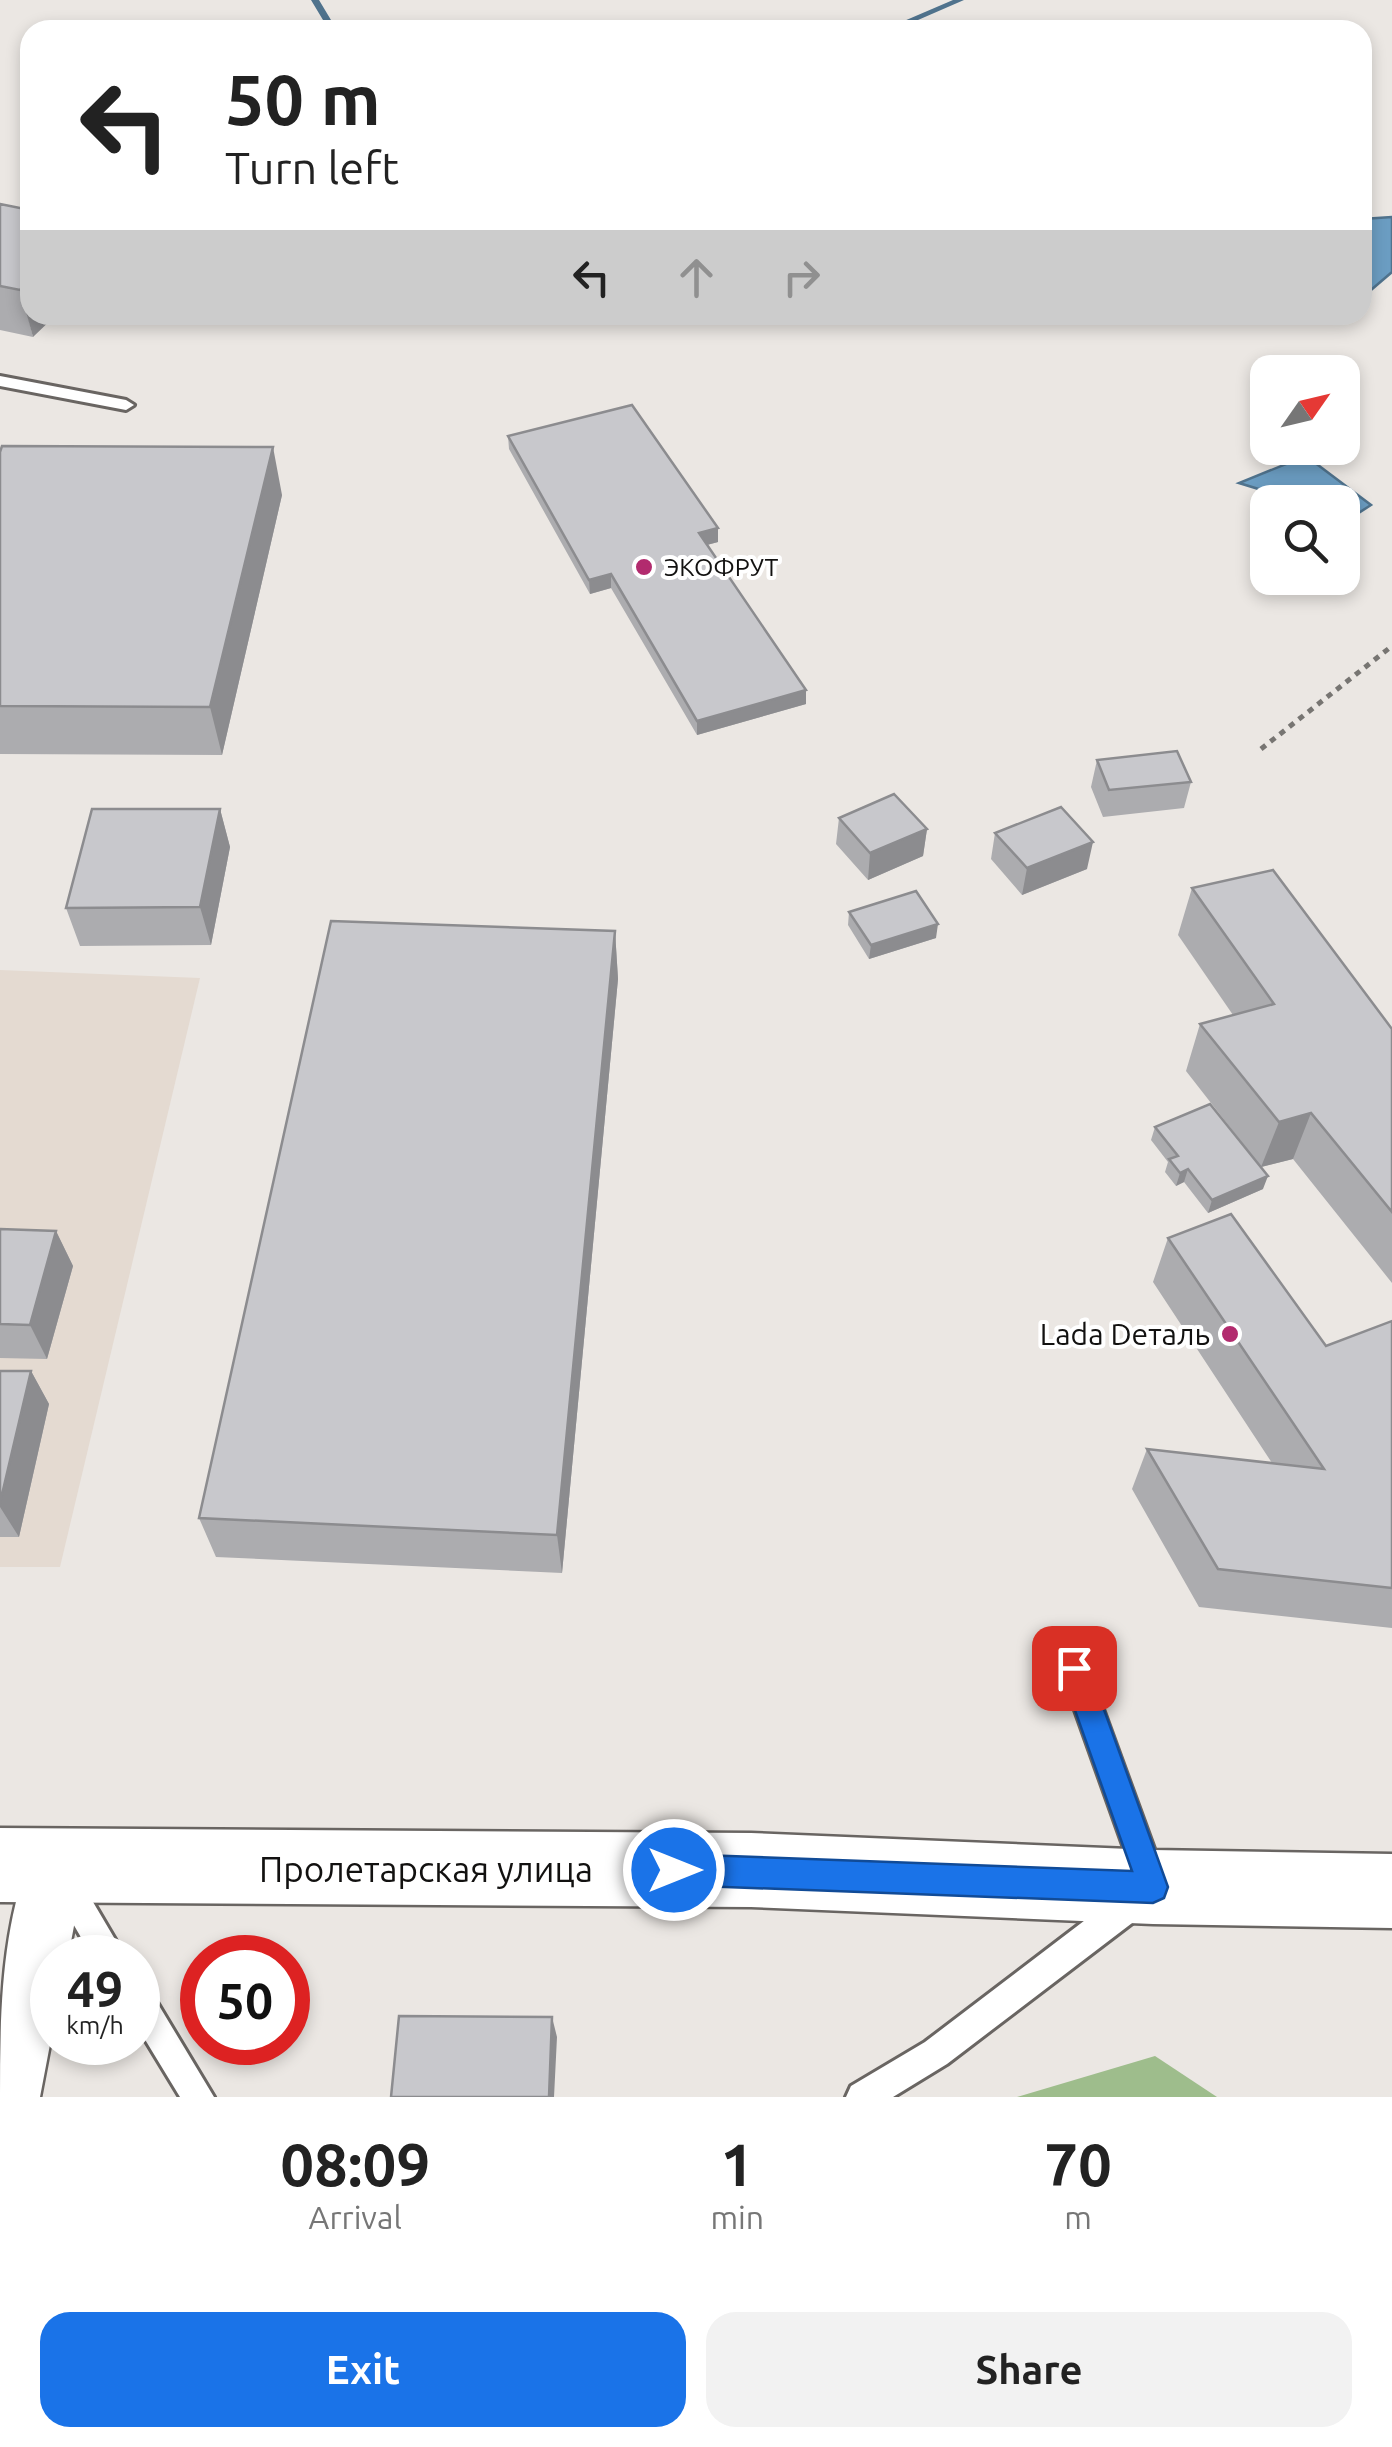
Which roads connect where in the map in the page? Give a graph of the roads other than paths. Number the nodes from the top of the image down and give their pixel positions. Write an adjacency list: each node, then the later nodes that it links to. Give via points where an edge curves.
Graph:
1 (0, 381): 2 (lane)
2 (126, 405)
3 (1074, 1668): 5 (lane)
4 (27, 1866): 5 (main road, Пролетарская улица, via 751,1870); 7 (lane); 9 (street)
5 (1153, 1887): 6 (main road, Пролетарская улица); 11 (lane, via 936,2053)
6 (1392, 1891)
7 (90, 1935)
8 (160, 2036): 10 (lane)
9 (8, 2097)
10 (198, 2097)
11 (862, 2097)

